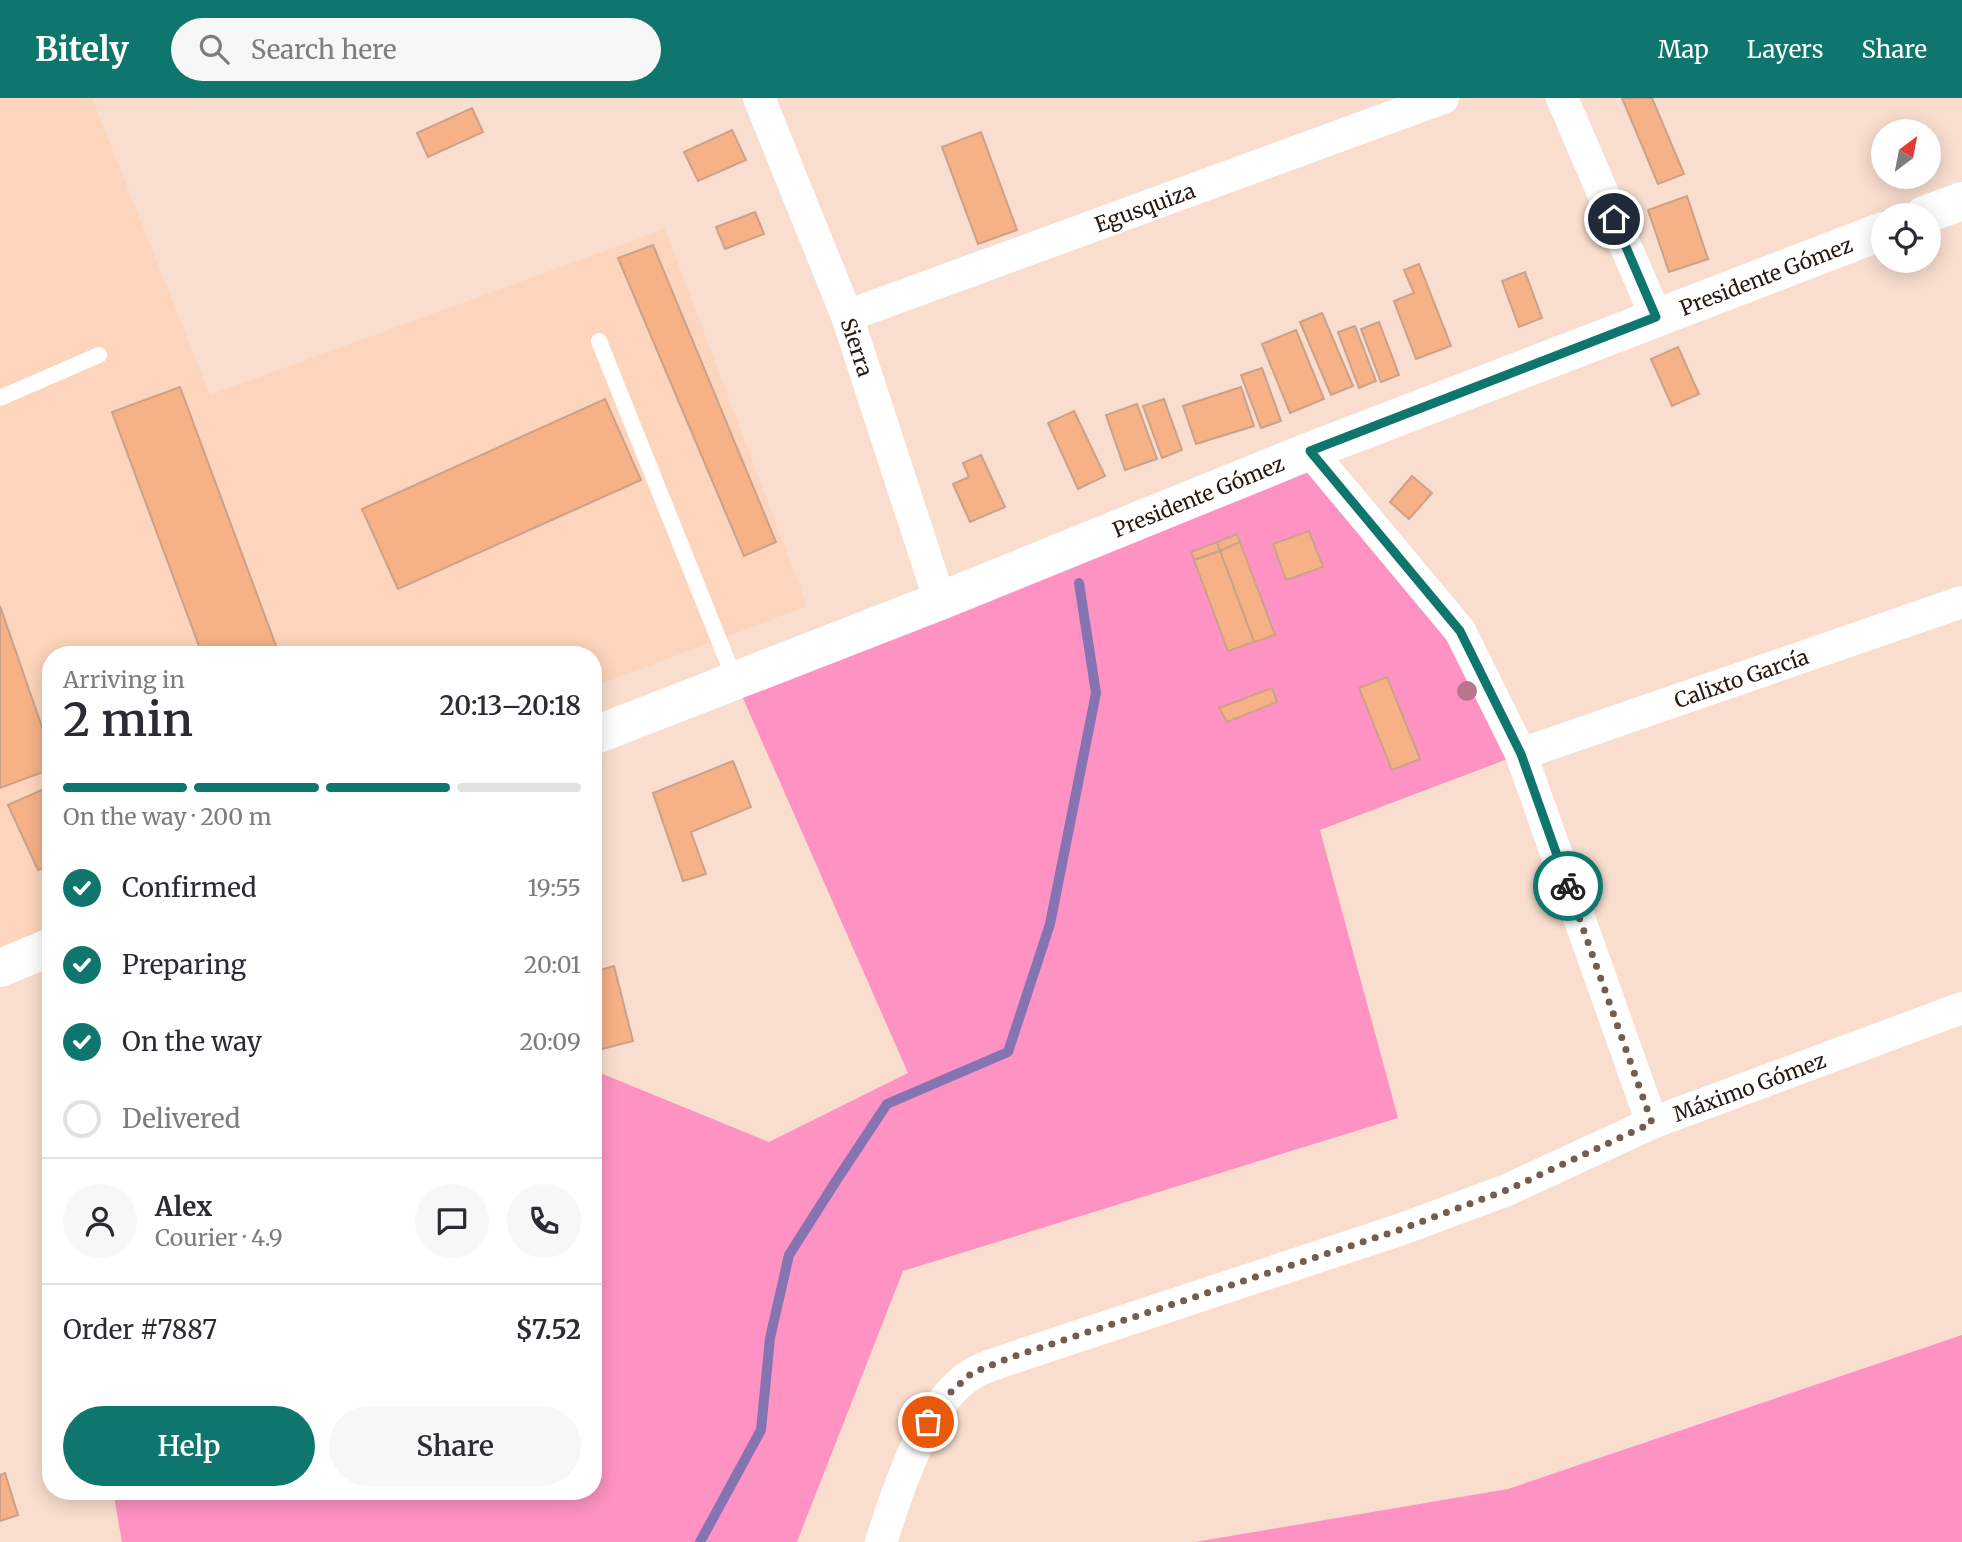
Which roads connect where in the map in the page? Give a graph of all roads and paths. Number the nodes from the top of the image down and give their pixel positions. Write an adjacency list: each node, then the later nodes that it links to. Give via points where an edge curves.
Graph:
1 (759, 98): 7 (street, Sierra)
2 (1443, 98): 7 (street, Egusquiza)
3 (1562, 98): 8 (street)
4 (1962, 201): 5 (main road)
5 (1941, 209)
6 (1871, 236): 8 (main road, Presidente Gómez)
7 (847, 316): 13 (street, Sierra)
8 (1656, 317): 12 (main road, Presidente Gómez)
9 (599, 341): 15 (lane)
10 (99, 355): 11 (lane)
11 (0, 398)
12 (1310, 451): 13 (main road, Presidente Gómez); 17 (street, via 1460,631)
13 (940, 601): 15 (main road, Presidente Gómez)
14 (1962, 601): 17 (street, Calixto García)
15 (734, 680): 16 (main road, Presidente Gómez)
16 (602, 732)
17 (1521, 754): 21 (street)
18 (42, 951): 19 (main road)
19 (0, 968)
20 (1962, 1008): 21 (street, Máximo Gómez)
21 (1652, 1123): 22 (street, Máximo Gómez, via 1507,1190 1399,1230 972,1373 928,1422)
22 (881, 1542)

